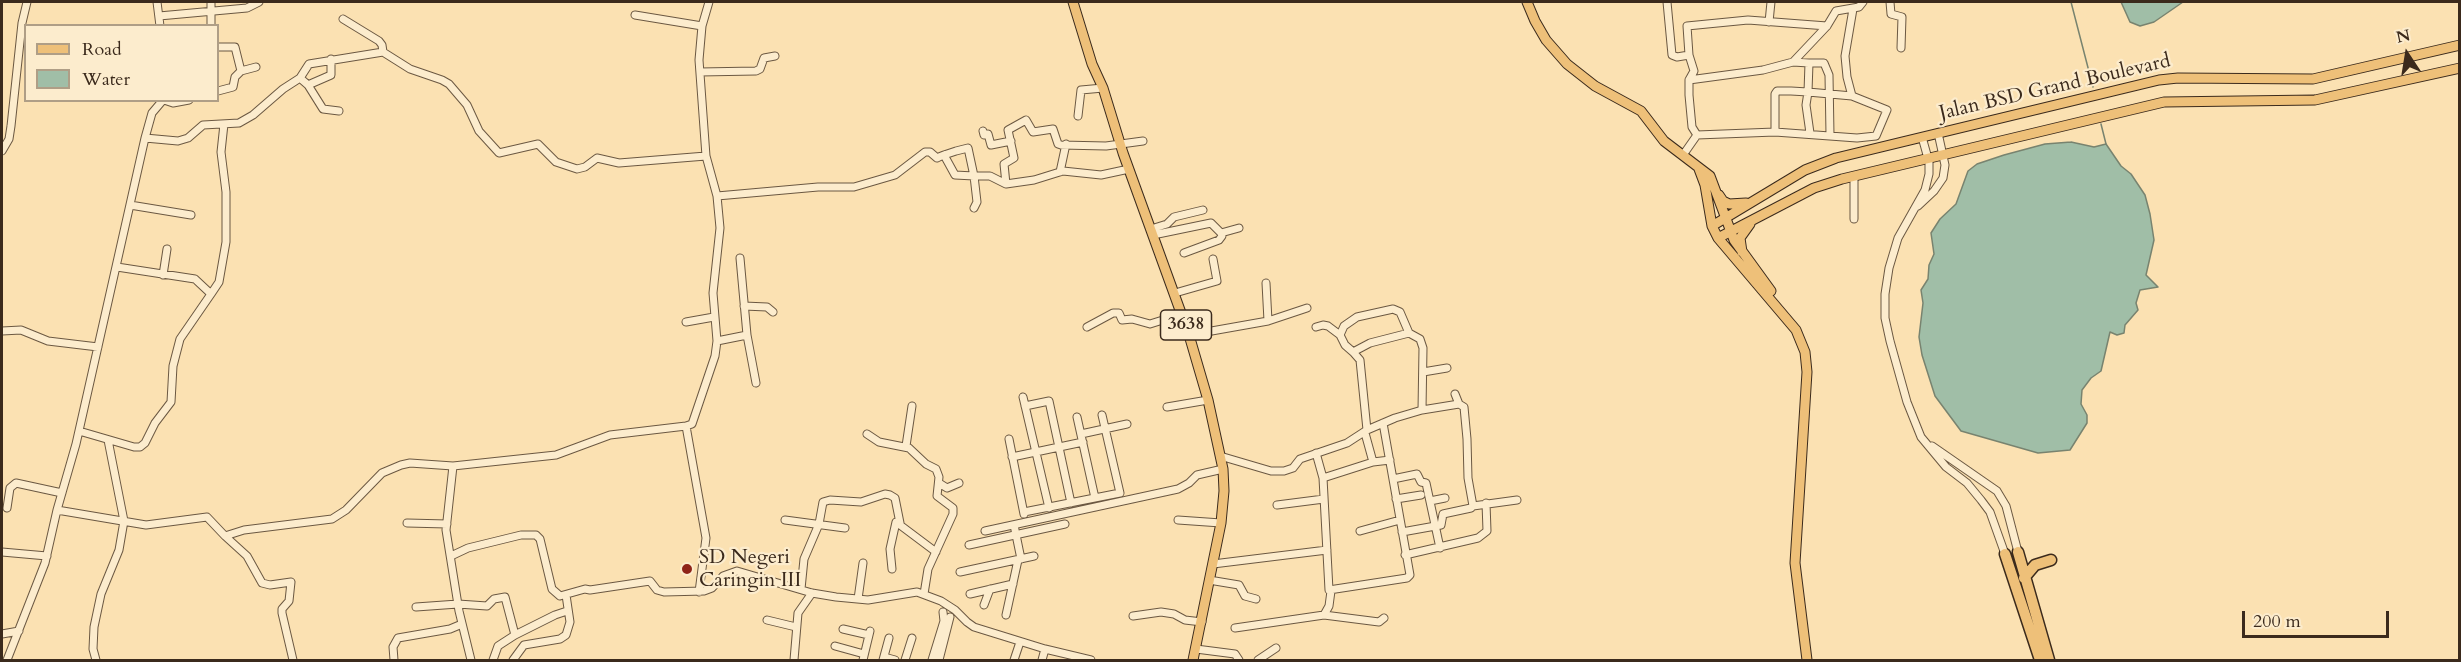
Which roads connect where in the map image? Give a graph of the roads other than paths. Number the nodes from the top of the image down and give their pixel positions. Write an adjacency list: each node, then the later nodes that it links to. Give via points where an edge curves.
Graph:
1 (27, 2): 59 (street, via 9,139)
2 (157, 2): 15 (street)
3 (211, 2): 13 (street)
4 (259, 2): 13 (street, via 247,8)
5 (709, 2): 20 (street)
6 (1073, 2): 38 (main road, 3638)
7 (1527, 2): 62 (main road, via 1541,32 1567,64 1595,86 1641,111 1664,141)
8 (1667, 2): 26 (street, via 1672,55)
9 (1771, 2): 17 (street)
10 (1863, 2): 12 (street)
11 (1890, 2): 24 (street, via 1891,14 1902,17)
12 (1853, 9): 21 (street, via 1838,9); 42 (street, via 1845,56)
13 (210, 12): 15 (street); 19 (street)
14 (635, 15): 20 (street)
15 (159, 16): 18 (street)
16 (343, 19): 25 (street, via 379,41)
17 (1769, 22): 21 (street); 26 (street, via 1687,26)
18 (160, 24)
19 (211, 24)
20 (702, 26): 34 (street)
21 (1827, 26): 29 (street)
22 (2460, 45): 50 (main road, Jalan BSD Grand Boulevard, via 2313,79 2159,80)
23 (219, 47): 33 (street, via 236,49)
24 (1902, 48)
25 (383, 52): 28 (street); 63 (street, via 410,69 449,84 499,153 538,144 556,162 577,169 597,158 619,163)
26 (1689, 55): 36 (street, via 1694,71)
27 (775, 56): 34 (street, via 764,58 756,71)
28 (331, 60): 35 (street, via 309,64); 37 (street, via 331,75)
29 (1792, 62): 30 (street); 36 (street)
30 (1809, 63): 40 (street); 41 (street, via 1826,65 1830,78)
31 (256, 67): 33 (street)
32 (2460, 68): 60 (main road, Jalan BSD Grand Boulevard, via 2315,100 2164,102)
33 (241, 71): 39 (street, via 233,87)
34 (700, 72): 63 (street)
35 (300, 78): 37 (street); 46 (street, via 253,115 239,123)
36 (1689, 80): 51 (street, via 1691,122)
37 (308, 85): 44 (street, via 323,109)
38 (1103, 88): 45 (street, via 1081,90); 58 (main road, 3638)
39 (219, 92)
40 (1808, 92): 41 (street); 48 (street, via 1776,91); 49 (street)
41 (1828, 94): 42 (street); 52 (street)
42 (1852, 96): 52 (street, via 1887,110 1876,136)
43 (162, 102): 54 (street, via 152,113)
44 (339, 111)
45 (1078, 116)
46 (224, 124): 54 (street, via 201,126 182,141); 97 (street, via 221,152 226,242 219,282)
47 (983, 131): 55 (street, via 991,145)
48 (1775, 132): 49 (street); 51 (street)
49 (1810, 133): 52 (street)
50 (1938, 133): 53 (main road, Jalan BSD Grand Boulevard); 60 (street)
51 (1697, 135): 62 (street)
52 (1830, 135)
53 (1922, 136): 64 (street); 73 (main road, Jalan BSD Grand Boulevard, via 1805,170)
54 (145, 138): 74 (street)
55 (1011, 141): 57 (street, via 1009,129 1026,120 1033,132 1053,129 1058,144); 70 (street, via 1014,158 1004,164)
56 (1143, 141): 58 (street)
57 (1066, 144): 58 (street); 67 (street)
58 (1121, 144): 65 (main road, 3638)
59 (2, 151)
60 (1943, 154): 64 (main road, Jalan BSD Grand Boulevard); 77 (street, via 1943,178)
61 (944, 155): 68 (street, via 957,176); 68 (street, via 968,148); 72 (street, via 935,158 926,152 895,175 858,186)
62 (1683, 155): 66 (main road)
63 (706, 156): 72 (street)
64 (1928, 158): 69 (main road, Jalan BSD Grand Boulevard); 77 (street, via 1925,190)
65 (1129, 169): 67 (street, via 1101,175); 84 (main road, 3638)
66 (1699, 169): 71 (main road, via 1710,176); 82 (main road)
67 (1060, 172): 70 (street)
68 (974, 176): 70 (street, via 990,176); 75 (street)
69 (1854, 176): 80 (main road, Jalan BSD Grand Boulevard, via 1814,189); 81 (street)
70 (1006, 184)
71 (1716, 190): 73 (main road, via 1729,204); 79 (main road)
72 (717, 196): 102 (street, via 720,228)
73 (1752, 202): 79 (main road, Jalan BSD Grand Boulevard)
74 (130, 205): 78 (street); 93 (street)
75 (974, 208)
76 (1203, 210): 84 (street, via 1174,217)
77 (1913, 211): 129 (street, via 1898,238 1885,294 1885,318)
78 (191, 215)
79 (1724, 218): 82 (main road, Jalan BSD Grand Boulevard); 85 (main road)
80 (1756, 218): 85 (main road, Jalan BSD Grand Boulevard); 90 (main road, via 1740,238)
81 (1854, 219)
82 (1712, 226): 87 (main road)
83 (1239, 228): 86 (street)
84 (1152, 232): 86 (street, via 1211,224); 96 (main road, 3638)
85 (1730, 232): 87 (main road, Jalan BSD Grand Boulevard); 90 (main road)
86 (1221, 233): 89 (street, via 1219,240)
87 (1718, 238): 105 (main road)
88 (167, 249): 94 (street)
89 (1184, 253)
90 (1743, 255): 105 (main road)
91 (740, 258): 98 (street)
92 (1213, 259): 96 (street, via 1217,281)
93 (117, 267): 94 (street); 114 (street)
94 (163, 275): 97 (street, via 195,279)
95 (1266, 283): 103 (street)
96 (1175, 293): 101 (main road, 3638)
97 (211, 294): 139 (street, via 180,339 173,366 171,402 145,443 134,447)
98 (744, 306): 100 (street, via 767,307); 112 (street)
99 (1307, 308): 103 (street)
100 (773, 312)
101 (1182, 314): 106 (street, via 1150,324 1144,320 1122,320 1119,313 1113,313); 110 (main road, 3638)
102 (714, 317): 104 (street); 113 (street)
103 (1268, 321): 110 (street)
104 (686, 322)
105 (1791, 324): 266 (main road, via 1805,352 1807,372 1795,563)
106 (1088, 327)
107 (1316, 327): 111 (street, via 1326,324)
108 (2, 331): 114 (street, via 21,330 48,341)
109 (1409, 333): 111 (street, via 1400,312 1393,309 1357,317 1344,326); 115 (street); 117 (street, via 1422,343)
110 (1189, 334): 121 (main road, 3638)
111 (1340, 335): 115 (street)
112 (747, 336): 113 (street); 118 (street)
113 (717, 341): 132 (street, via 692,424)
114 (98, 346): 134 (street)
115 (1353, 351): 135 (street, via 1360,360)
116 (1447, 368): 117 (street)
117 (1423, 372): 126 (street)
118 (756, 383)
119 (1455, 394): 122 (street)
120 (1023, 397): 124 (street)
121 (1208, 400): 125 (street); 145 (main road, 3638)
122 (1459, 404): 126 (street); 166 (street, via 1464,407)
123 (912, 406): 141 (street)
124 (1025, 406): 142 (street, via 1049,401); 143 (street)
125 (1167, 407)
126 (1422, 410): 130 (street)
127 (1102, 415): 133 (street)
128 (1077, 417): 137 (street)
129 (1913, 420): 195 (street, via 1935,449 1997,490 2006,506); 196 (street, via 1932,453 1967,483 1986,506)
130 (1383, 423): 135 (street); 147 (street)
131 (1127, 424): 133 (street)
132 (686, 426): 149 (street, via 610,435 556,455); 213 (street, via 706,538)
133 (1105, 429): 137 (street); 157 (street, via 1120,493)
134 (79, 431): 139 (street); 155 (street)
135 (1366, 432): 144 (street); 148 (street)
136 (867, 434): 141 (street, via 879,442)
137 (1081, 434): 140 (street)
138 (1009, 439): 146 (street)
139 (108, 440): 174 (street)
140 (1083, 442): 142 (street); 157 (street)
141 (906, 446): 153 (street, via 938,470)
142 (1059, 447): 143 (street); 163 (street)
143 (1036, 452): 146 (street); 168 (street)
144 (1316, 453): 145 (street, via 1297,461 1293,468 1276,472); 151 (street)
145 (1220, 456): 150 (main road, 3638)
146 (1012, 457): 170 (street)
147 (1390, 460): 148 (street); 152 (street)
148 (1373, 462): 151 (street)
149 (453, 466): 179 (street); 189 (street, via 410,462 393,467 332,519)
150 (1223, 469): 175 (street, via 1197,475 1178,489); 178 (main road, 3638)
151 (1323, 478): 159 (street)
152 (1393, 479): 160 (street); 162 (street, via 1419,474 1421,482 1426,483)
153 (939, 483): 154 (street, via 947,488); 194 (street, via 938,496 954,511)
154 (959, 483)
155 (62, 493): 167 (street, via 16,483 10,488); 169 (street)
156 (1421, 495): 160 (street)
157 (1095, 498): 163 (street)
158 (1445, 498): 162 (street)
159 (1324, 499): 165 (street); 192 (street)
160 (1396, 500): 173 (street)
161 (1517, 500): 164 (street)
162 (1430, 501): 183 (street)
163 (1071, 503): 168 (street)
164 (1486, 503): 166 (street); 191 (street, via 1487,531 1475,539)
165 (1277, 505)
166 (1473, 506): 183 (street, via 1443,514 1443,523)
167 (6, 508)
168 (1049, 508): 170 (street)
169 (57, 510): 174 (street); 198 (street)
170 (1024, 512): 175 (street)
171 (785, 520): 180 (street)
172 (1178, 520): 178 (street)
173 (1400, 520): 186 (street); 187 (street)
174 (124, 521): 189 (street, via 146,525 207,517); 249 (street, via 119,550 101,594 94,627)
175 (1026, 522): 182 (street)
176 (407, 523): 179 (street)
177 (900, 523): 180 (street, via 895,498 885,494 861,502 825,501 821,504); 194 (street); 205 (street, via 894,524)
178 (1221, 523): 204 (main road, 3638)
179 (447, 524): 199 (street)
180 (819, 524): 184 (street); 210 (street, via 804,559)
181 (1065, 524): 188 (street)
182 (1014, 525): 185 (street); 188 (street)
183 (1436, 526): 187 (street); 191 (street)
184 (845, 528)
185 (985, 531)
186 (1360, 531)
187 (1402, 531): 197 (street)
188 (1016, 534): 190 (street); 201 (street)
189 (225, 536): 250 (street, via 247,556 262,583 291,582 289,601 282,613)
190 (969, 545)
191 (1440, 548): 197 (street)
192 (1326, 550): 204 (street); 212 (street)
193 (2, 552): 198 (street)
194 (936, 552): 215 (street, via 925,579)
195 (2018, 552): 207 (highway)
196 (2005, 554): 267 (highway)
197 (1405, 555): 212 (street, via 1410,574 1407,578)
198 (47, 556): 236 (street)
199 (451, 556): 217 (street, via 468,548 536,535 552,589 558,595); 220 (street)
200 (1034, 556): 201 (street)
201 (1020, 560): 206 (street); 209 (street)
202 (2051, 560): 207 (highway, via 2035,565)
203 (862, 563): 218 (street)
204 (1213, 564): 208 (main road, 3638)
205 (892, 569)
206 (960, 572)
207 (2024, 578): 268 (highway)
208 (1209, 579): 219 (street, via 1239,585 1245,596); 231 (main road, 3638)
209 (1013, 584): 211 (street); 225 (street)
210 (801, 589): 213 (street, via 737,572); 214 (street)
211 (990, 589): 216 (street); 221 (street)
212 (1331, 591): 226 (street)
213 (699, 592): 217 (street, via 664,592 650,581)
214 (812, 593): 218 (street); 233 (street, via 801,607)
215 (924, 594): 218 (street, via 910,592 875,600); 241 (street, via 951,607 970,625)
216 (970, 594)
217 (566, 595): 223 (street)
218 (858, 599)
219 (1256, 599)
220 (458, 604): 222 (street); 232 (street); 238 (street, via 487,606 506,597)
221 (984, 605)
222 (416, 607)
223 (567, 611): 238 (street); 254 (street, via 570,622 566,635 524,645)
224 (943, 612): 258 (street)
225 (1006, 615)
226 (1324, 615): 229 (street, via 1379,622); 234 (street)
227 (1133, 616): 231 (street, via 1161,612)
228 (950, 617): 259 (street)
229 (1384, 618)
230 (766, 620): 233 (street)
231 (1202, 622): 245 (main road, 3638)
232 (462, 624): 251 (street, via 398,638 393,647); 252 (street)
233 (796, 627): 255 (street)
234 (1235, 628)
235 (843, 629): 246 (street, via 870,633)
236 (19, 631): 237 (street); 248 (street)
237 (2, 634)
238 (515, 635): 253 (street, via 498,646)
239 (889, 638): 247 (street)
240 (912, 638): 257 (street)
241 (1020, 642): 244 (street); 260 (street)
242 (835, 646): 246 (street)
243 (1276, 648): 265 (street)
244 (1045, 649): 261 (street); 262 (street)
245 (1196, 649): 263 (main road, 3638); 264 (street, via 1235,654)
246 (864, 657)
247 (884, 659): 256 (street)
248 (7, 660)
249 (96, 660)
250 (293, 660)
251 (394, 660)
252 (471, 660)
253 (493, 660)
254 (513, 660)
255 (794, 660)
256 (895, 660)
257 (904, 660)
258 (932, 660)
259 (939, 660)
260 (1014, 660)
261 (1042, 660)
262 (1085, 660)
263 (1193, 660)
264 (1239, 660)
265 (1258, 660)
266 (1807, 660)
267 (2040, 660)
268 (2049, 660)

